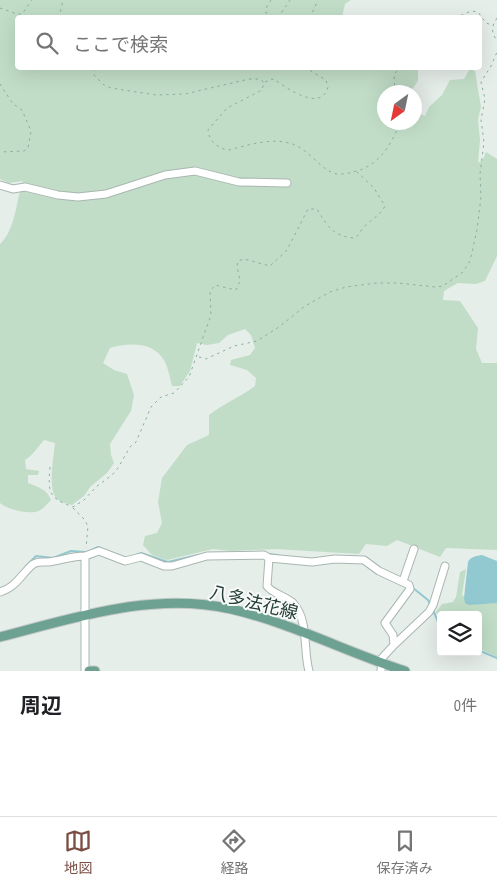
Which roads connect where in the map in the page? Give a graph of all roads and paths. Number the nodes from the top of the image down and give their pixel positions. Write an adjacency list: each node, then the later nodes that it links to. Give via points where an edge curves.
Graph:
1 (32, 0): 6 (path, via 22,14)
2 (63, 0): 7 (path)
3 (271, 0): 8 (path, via 266,12)
4 (290, 0): 9 (path)
5 (318, 0): 10 (path)
6 (0, 8)
7 (60, 15)
8 (271, 15)
9 (280, 15)
10 (311, 15)
11 (462, 15): 12 (path, via 471,11)
12 (480, 15)
13 (482, 18): 15 (path)
14 (497, 18): 15 (path)
15 (492, 25): 16 (path)
16 (497, 41)
17 (497, 52): 29 (path, via 481,82 485,99 481,197 470,261 463,272 443,286 398,282 362,284 330,292 257,341 234,346 206,360)
18 (94, 70): 21 (path, via 94,75 104,86 156,96 185,94 249,80)
19 (310, 70): 21 (path, via 326,80 328,87 323,97 303,96 272,79)
20 (398, 70): 23 (path, via 394,74)
21 (264, 82): 26 (path, via 262,90 227,108 212,124 208,135 216,146 229,150 278,140 292,143 333,172)
22 (0, 84): 25 (path, via 13,104 22,110 31,131 28,148 24,151)
23 (395, 85)
24 (396, 130): 26 (path, via 388,148 369,166)
25 (0, 152)
26 (357, 172): 29 (path, via 374,188 384,206 382,211 355,238 338,234 317,209 308,209 287,250 270,266 244,259 238,262 240,281 236,290 215,285 210,292 212,315)
27 (287, 183): 28 (street, via 239,182 195,171 165,175 106,194 78,197 25,187 13,190)
28 (0, 185)
29 (198, 356): 31 (path, via 183,386 161,397 151,407 136,442 112,475)
30 (50, 467): 31 (path, via 49,482 55,499)
31 (73, 507): 33 (path, via 88,526)
32 (414, 549): 36 (street)
33 (85, 556): 34 (street, via 101,551 124,561 141,557 164,566 207,556 264,555); 37 (street, via 40,561 8,590); 38 (street)
34 (269, 558): 36 (street, via 312,562 364,560 379,571); 39 (street, via 267,586 294,604)
35 (445, 566): 41 (street, via 429,612)
36 (403, 581): 41 (street, via 410,589 385,624 393,635)
37 (0, 592)
38 (84, 616): 39 (main road, 八多法花線, via 154,603 198,604 245,612); 40 (main road, 八多法花線); 43 (street)
39 (304, 631): 42 (main road, 八多法花線); 45 (street)
40 (0, 637)
41 (394, 645): 42 (street, via 382,658)
42 (381, 666): 46 (main road, 八多法花線)
43 (87, 671): 44 (main road)
44 (95, 671)
45 (309, 671)
46 (405, 671)

